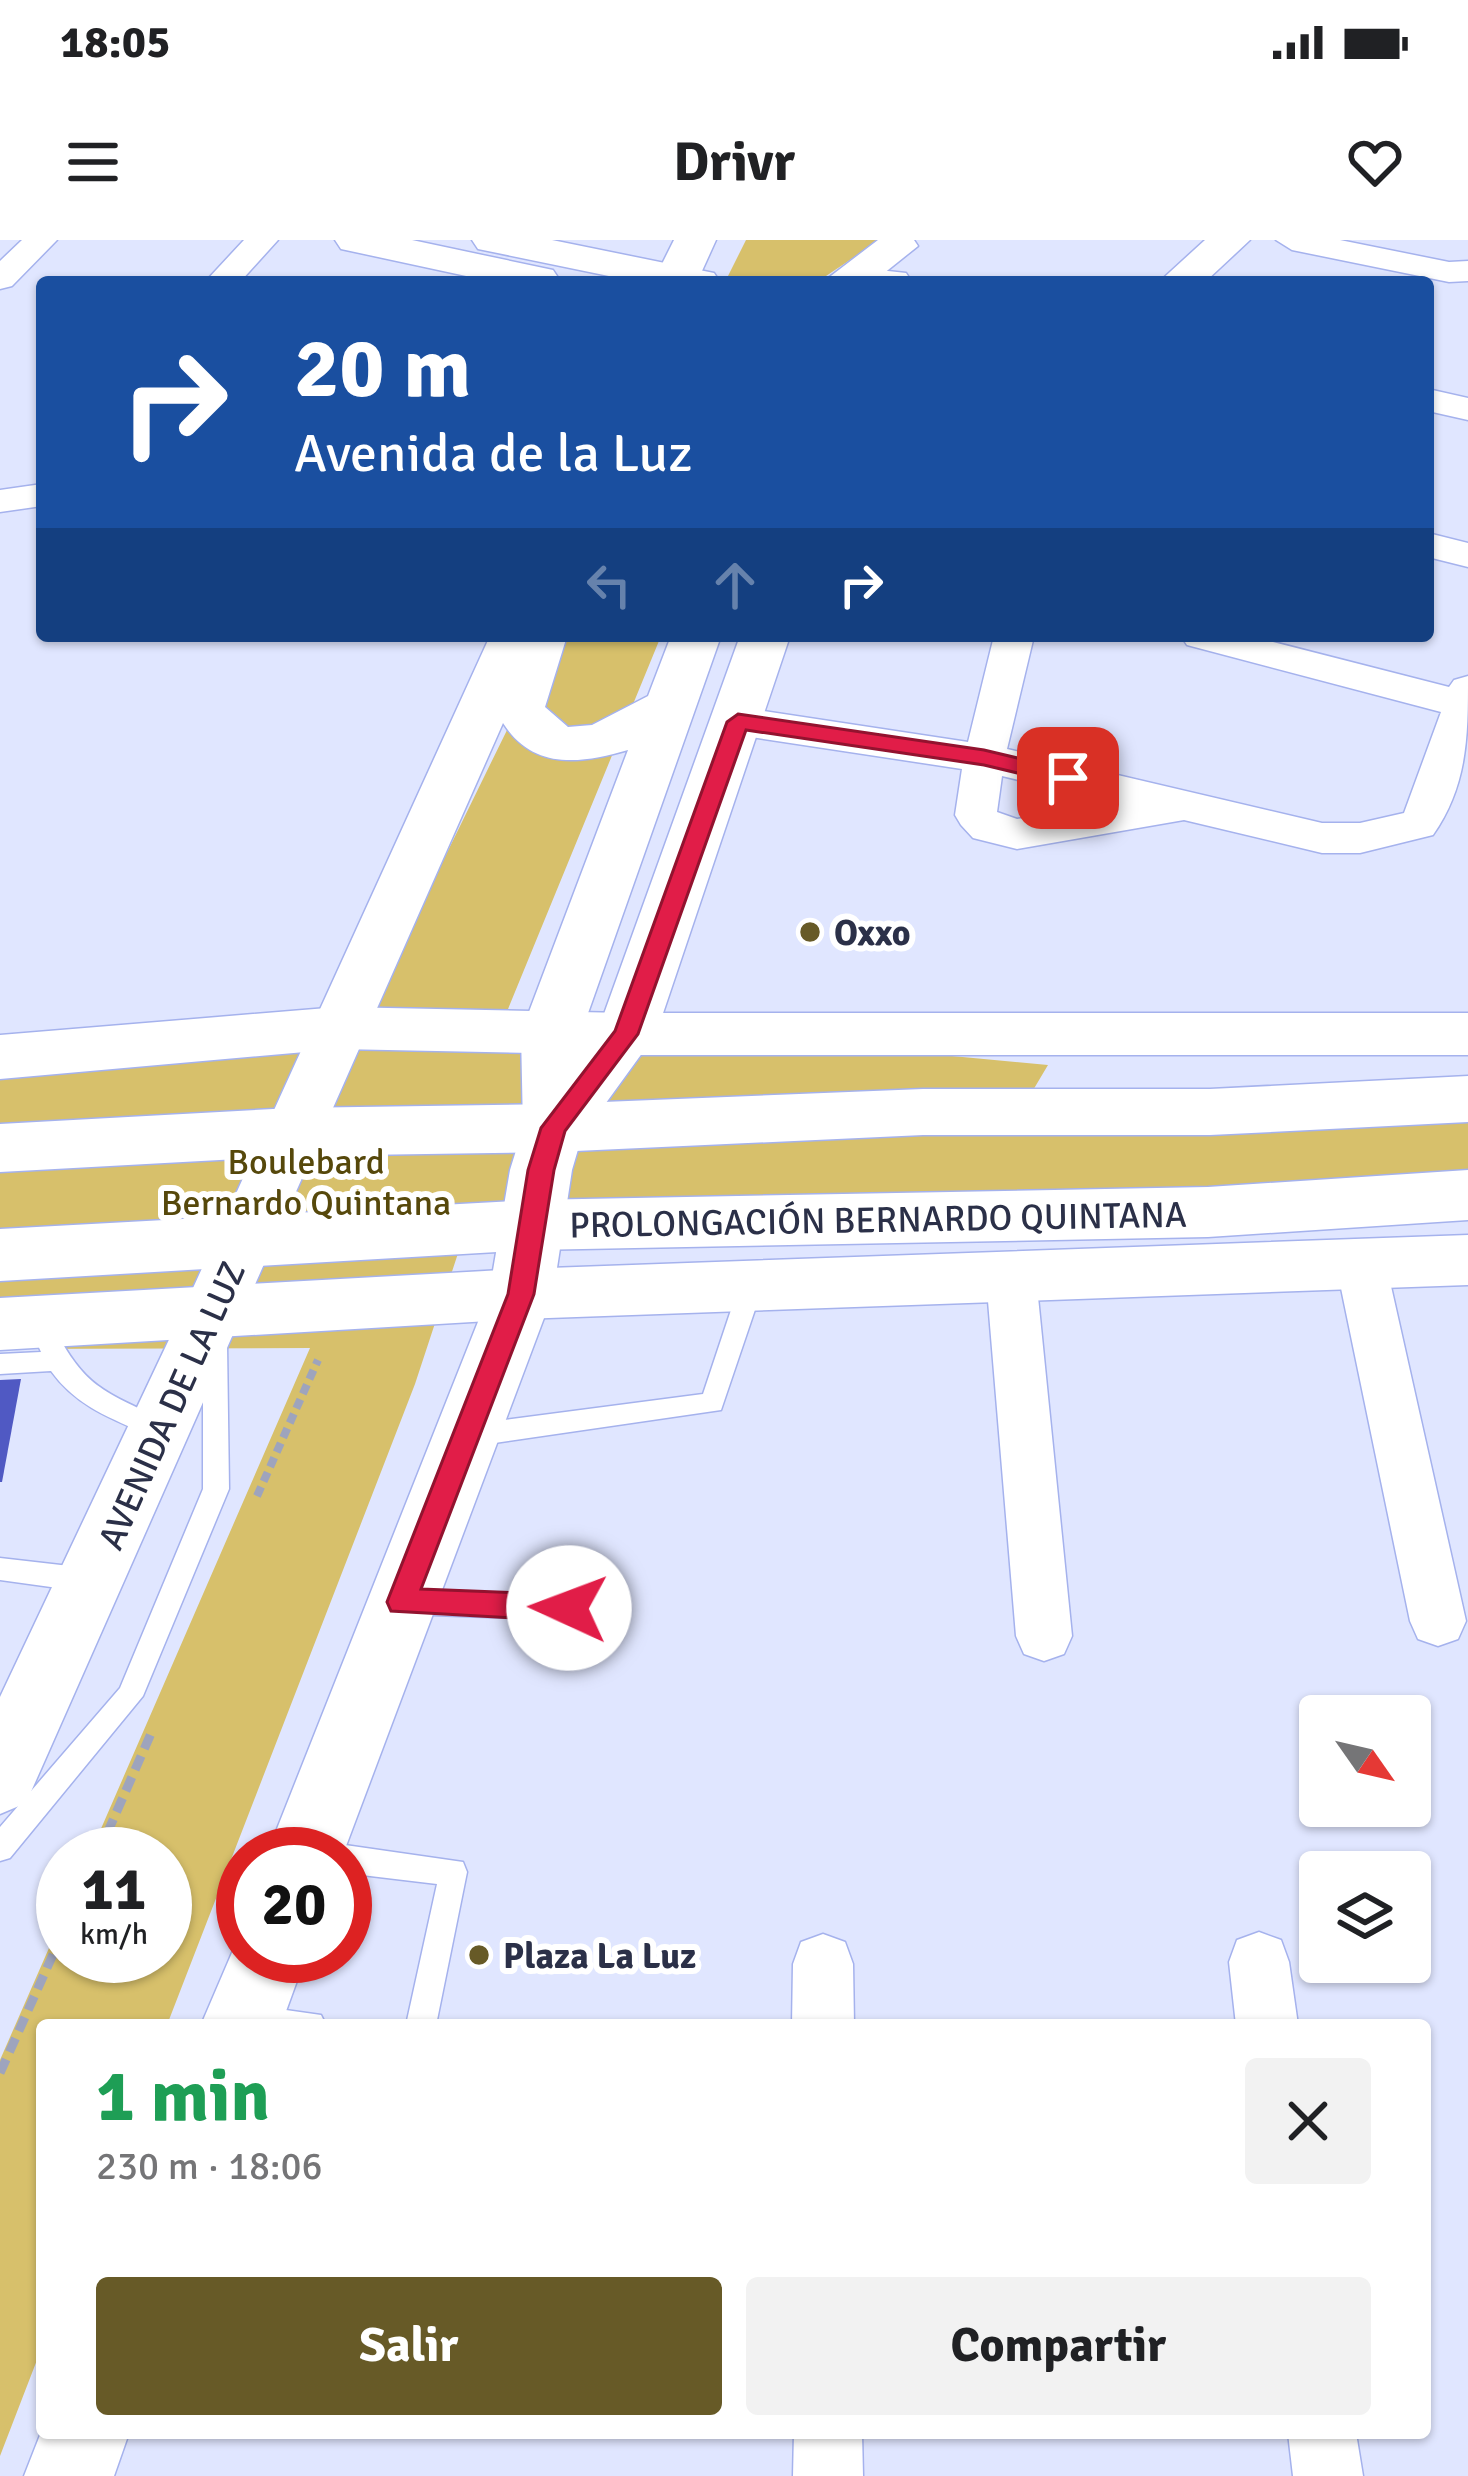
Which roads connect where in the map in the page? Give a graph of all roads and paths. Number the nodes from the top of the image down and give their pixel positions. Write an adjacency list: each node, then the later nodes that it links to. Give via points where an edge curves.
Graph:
1 (41, 240): 16 (street)
2 (262, 240): 10 (street)
3 (355, 240): 8 (street)
4 (695, 240): 13 (main road)
5 (1184, 240): 14 (street)
6 (1230, 240): 15 (street)
7 (1292, 240): 9 (street)
8 (473, 262): 11 (street); 12 (street)
9 (1468, 271)
10 (228, 276)
11 (528, 276)
12 (628, 276)
13 (684, 276)
14 (1141, 276)
15 (1187, 276)
16 (0, 279)
17 (1434, 401): 18 (street)
18 (1468, 409)
19 (1434, 547): 20 (street)
20 (1468, 556)
21 (512, 642): 32 (main road, AVENIDA DE LA LUZ)
22 (543, 642): 28 (main road, via 519,707 541,734 594,746)
23 (694, 642): 28 (main road)
24 (763, 642): 29 (main road)
25 (1013, 642): 30 (street)
26 (1227, 642): 27 (street)
27 (1465, 697): 31 (street, via 1418,825 1322,838)
28 (667, 708): 33 (main road)
29 (738, 722): 30 (street); 34 (main road)
30 (984, 758): 31 (street); 31 (street, via 976,815 988,828 1017,834)
31 (1195, 807)
32 (339, 1028): 33 (street); 36 (street); 39 (main road, AVENIDA DE LA LUZ)
33 (551, 1033): 34 (street); 38 (main road)
34 (626, 1034): 35 (street); 38 (main road)
35 (1468, 1034)
36 (0, 1057)
37 (1468, 1099): 38 (main road)
38 (554, 1128): 39 (main road); 42 (main road)
39 (292, 1132): 40 (main road); 43 (main road, AVENIDA DE LA LUZ)
40 (0, 1148)
41 (1468, 1195): 42 (main road, PROLONGACIÓN BERNARDO QUINTANA, via 1208,1212)
42 (531, 1225): 43 (main road, PROLONGACIÓN BERNARDO QUINTANA); 49 (main road)
43 (246, 1241): 44 (main road, PROLONGACIÓN BERNARDO QUINTANA); 50 (main road, AVENIDA DE LA LUZ)
44 (0, 1255)
45 (1468, 1260): 46 (street, PROLONGACIÓN BERNARDO QUINTANA)
46 (1361, 1264): 47 (street, PROLONGACIÓN BERNARDO QUINTANA); 58 (street)
47 (1011, 1277): 48 (street, PROLONGACIÓN BERNARDO QUINTANA); 59 (street)
48 (751, 1286): 49 (street, PROLONGACIÓN BERNARDO QUINTANA); 53 (lane, via 712,1402)
49 (521, 1294): 50 (street, PROLONGACIÓN BERNARDO QUINTANA); 53 (main road)
50 (215, 1310): 51 (street, PROLONGACIÓN BERNARDO QUINTANA); 52 (main road, AVENIDA DE LA LUZ); 62 (lane, via 216,1490 130,1696)
51 (23, 1342): 52 (lane, via 77,1390)
52 (160, 1429): 55 (main road, AVENIDA DE LA LUZ)
53 (466, 1436): 56 (main road)
54 (0, 1570): 55 (lane)
55 (91, 1581): 60 (main road, AVENIDA DE LA LUZ)
56 (401, 1602): 57 (lane); 61 (main road)
57 (569, 1608)
58 (1438, 1621)
59 (1044, 1636)
60 (0, 1778)
61 (315, 1827)
62 (0, 1849)
63 (372, 1862): 67 (lane, via 453,1872)
64 (1259, 1962): 69 (street)
65 (823, 1964): 68 (street)
66 (40, 1983): 70 (path)
67 (422, 2019)
68 (824, 2019)
69 (1266, 2019)
70 (0, 2073)
71 (83, 2439): 74 (main road)
72 (828, 2439): 75 (street)
73 (1323, 2439): 76 (street)
74 (69, 2476)
75 (828, 2476)
76 (1328, 2476)

